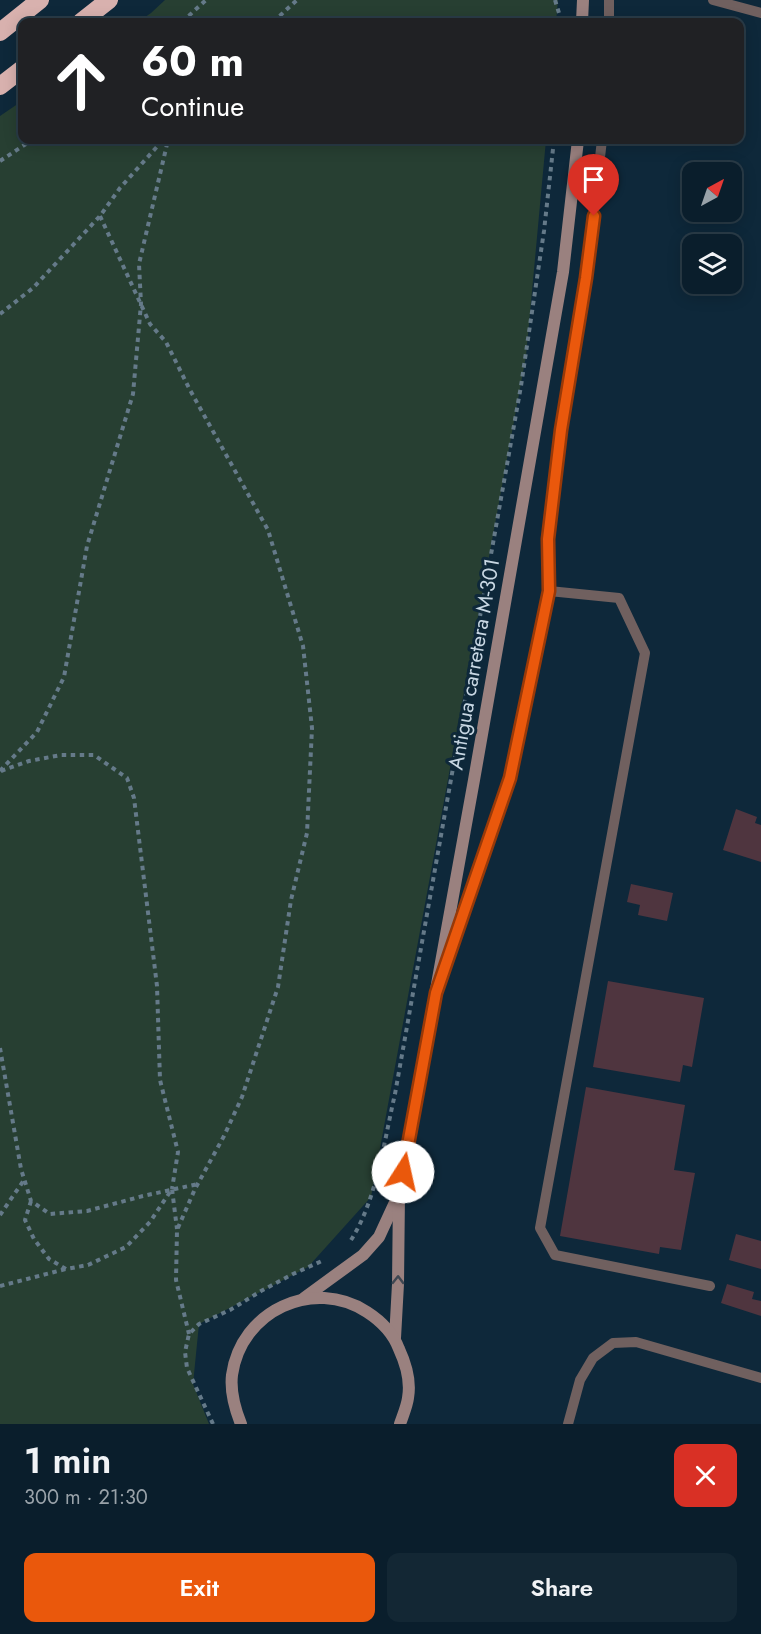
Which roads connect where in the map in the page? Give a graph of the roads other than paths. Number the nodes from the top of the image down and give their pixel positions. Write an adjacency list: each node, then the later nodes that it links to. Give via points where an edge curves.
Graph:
1 (40, 0): 10 (highway)
2 (109, 0): 7 (highway)
3 (583, 0): 8 (street)
4 (609, 0): 9 (lane)
5 (713, 0): 6 (lane)
6 (761, 13)
7 (86, 18)
8 (582, 18)
9 (609, 18)
10 (0, 32)
11 (18, 72): 12 (highway)
12 (0, 86)
13 (578, 144): 16 (street, Antigua carretera M-301, via 563,272)
14 (602, 144): 15 (lane, via 548,539)
15 (549, 591): 16 (lane, via 510,778); 18 (lane, via 619,598 645,653 540,1228 555,1255)
16 (436, 993): 17 (street, Antigua carretera M-301)
17 (399, 1194): 19 (street, Antigua carretera M-301, via 379,1237 363,1255); 20 (street, Antigua carretera M-301, one-way to 17)
18 (710, 1286)
19 (304, 1299): 20 (street, via 330,1298 356,1305 378,1318); 22 (street, via 278,1308 255,1325 239,1349 232,1376 233,1404)
20 (395, 1338): 23 (street, via 407,1366 408,1396)
21 (761, 1378): 24 (lane, via 636,1342 613,1343 593,1358 580,1380)
22 (241, 1424)
23 (400, 1424)
24 (568, 1424)

